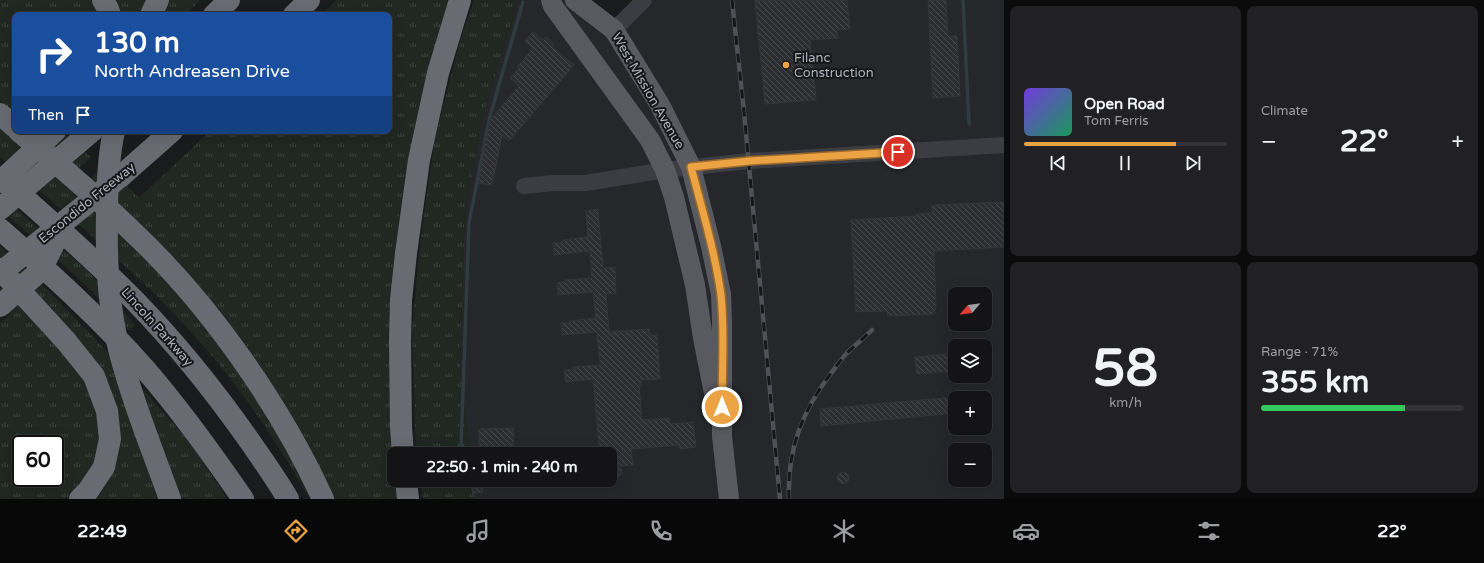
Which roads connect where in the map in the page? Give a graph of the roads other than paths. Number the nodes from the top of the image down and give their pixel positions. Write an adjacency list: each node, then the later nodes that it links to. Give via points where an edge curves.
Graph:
1 (103, 0): 9 (highway)
2 (158, 0): 10 (highway)
3 (229, 0): 11 (highway)
4 (309, 0): 12 (highway)
5 (460, 0): 34 (highway, via 438,73 419,160 408,238 401,307)
6 (551, 0): 23 (main road, West Mission Avenue, via 650,140)
7 (574, 0): 13 (main road, West Mission Avenue)
8 (644, 0): 13 (street)
9 (109, 12)
10 (152, 12)
11 (217, 12)
12 (297, 12)
13 (614, 30): 22 (main road, West Mission Avenue, via 660,106)
14 (0, 114): 15 (highway)
15 (12, 124)
16 (22, 134): 40 (highway, via 135,234 208,315 248,368 283,423)
17 (51, 134): 25 (highway, bridge)
18 (114, 134): 37 (highway, bridge, via 107,191 106,240 110,304 118,348)
19 (169, 134): 28 (highway, Escondido Freeway, bridge)
20 (85, 137): 27 (highway, bridge)
21 (1004, 145): 22 (street)
22 (691, 167): 23 (street); 33 (main road, West Mission Avenue, via 721,294)
23 (665, 170): 26 (street, via 586,183); 33 (main road, West Mission Avenue, via 695,285)
24 (0, 177): 39 (highway, Lincoln Parkway, via 90,257 174,343 240,427)
25 (0, 182)
26 (524, 186)
27 (0, 209)
28 (66, 220): 31 (highway, Escondido Freeway, bridge); 32 (highway, bridge, via 41,270)
29 (0, 228): 38 (highway, via 62,284 144,367 201,437)
30 (0, 268): 36 (highway, via 94,376 107,411 110,439 104,467)
31 (0, 273)
32 (0, 306)
33 (722, 436): 42 (main road, West Mission Avenue)
34 (402, 447)
35 (407, 487): 41 (highway)
36 (80, 499)
37 (170, 499)
38 (243, 499)
39 (288, 499)
40 (323, 499)
41 (408, 499)
42 (729, 499)

